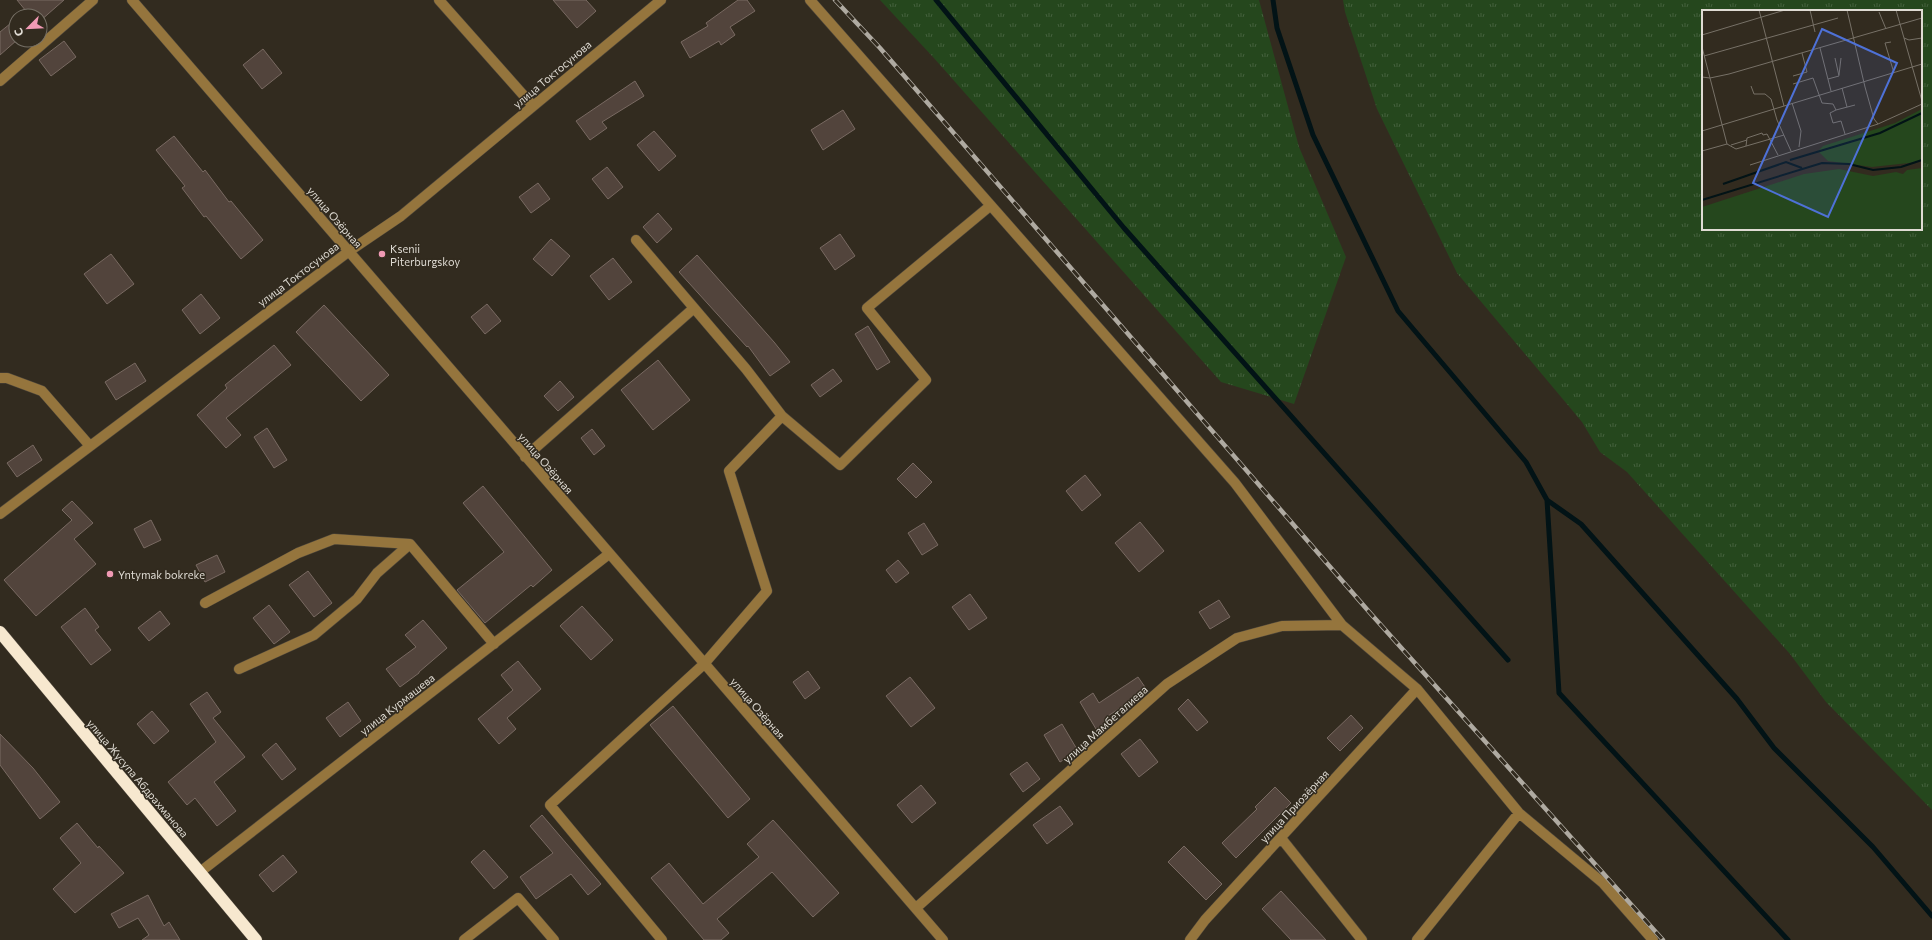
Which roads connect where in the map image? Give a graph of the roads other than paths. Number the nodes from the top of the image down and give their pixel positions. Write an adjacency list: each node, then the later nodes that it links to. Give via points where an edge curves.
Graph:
1 (93, 0): 6 (street)
2 (132, 0): 10 (street, улица Озёрная)
3 (439, 0): 7 (street)
4 (661, 0): 7 (street, улица Токтосунова)
5 (810, 0): 8 (street)
6 (0, 81)
7 (533, 106): 10 (street, улица Токтосунова, via 401,216)
8 (990, 206): 13 (street, via 867,308 926,380 840,465); 20 (street, via 1234,483)
9 (636, 240): 11 (street)
10 (348, 252): 14 (street, улица Токтосунова); 15 (street, улица Озёрная)
11 (694, 308): 13 (street); 15 (street)
12 (0, 378): 14 (street, via 7,378 42,391)
13 (782, 416): 23 (street, via 729,471 767,591)
14 (90, 446): 16 (street, улица Токтосунова)
15 (525, 456): 18 (street, улица Озёрная)
16 (0, 514)
17 (410, 544): 19 (street, via 334,539 298,553); 22 (street); 24 (street, via 377,573 357,599 314,635)
18 (609, 554): 22 (street, улица Курмашева); 23 (street, улица Озёрная)
19 (205, 603)
20 (1342, 625): 25 (street); 29 (street, улица Мамбеталиева, via 1282,626 1237,638 1167,684)
21 (0, 632): 28 (highway, улица Жусупа Абдрахманова)
22 (494, 644): 28 (street, улица Курмашева)
23 (704, 664): 29 (street, улица Озёрная); 33 (street, via 550,806)
24 (239, 669)
25 (1417, 689): 26 (street); 27 (street, улица Приозёрная)
26 (1519, 813): 37 (street); 38 (street, via 1603,883)
27 (1281, 838): 35 (street, улица Приозёрная, via 1205,920); 36 (street)
28 (200, 872): 30 (highway, улица Жусупа Абдрахманова)
29 (916, 908): 34 (street, улица Озёрная)
30 (256, 940)
31 (464, 940): 32 (street, via 518,898)
32 (554, 940)
33 (662, 940)
34 (944, 940)
35 (1190, 940)
36 (1362, 940)
37 (1417, 940)
38 (1653, 940)

